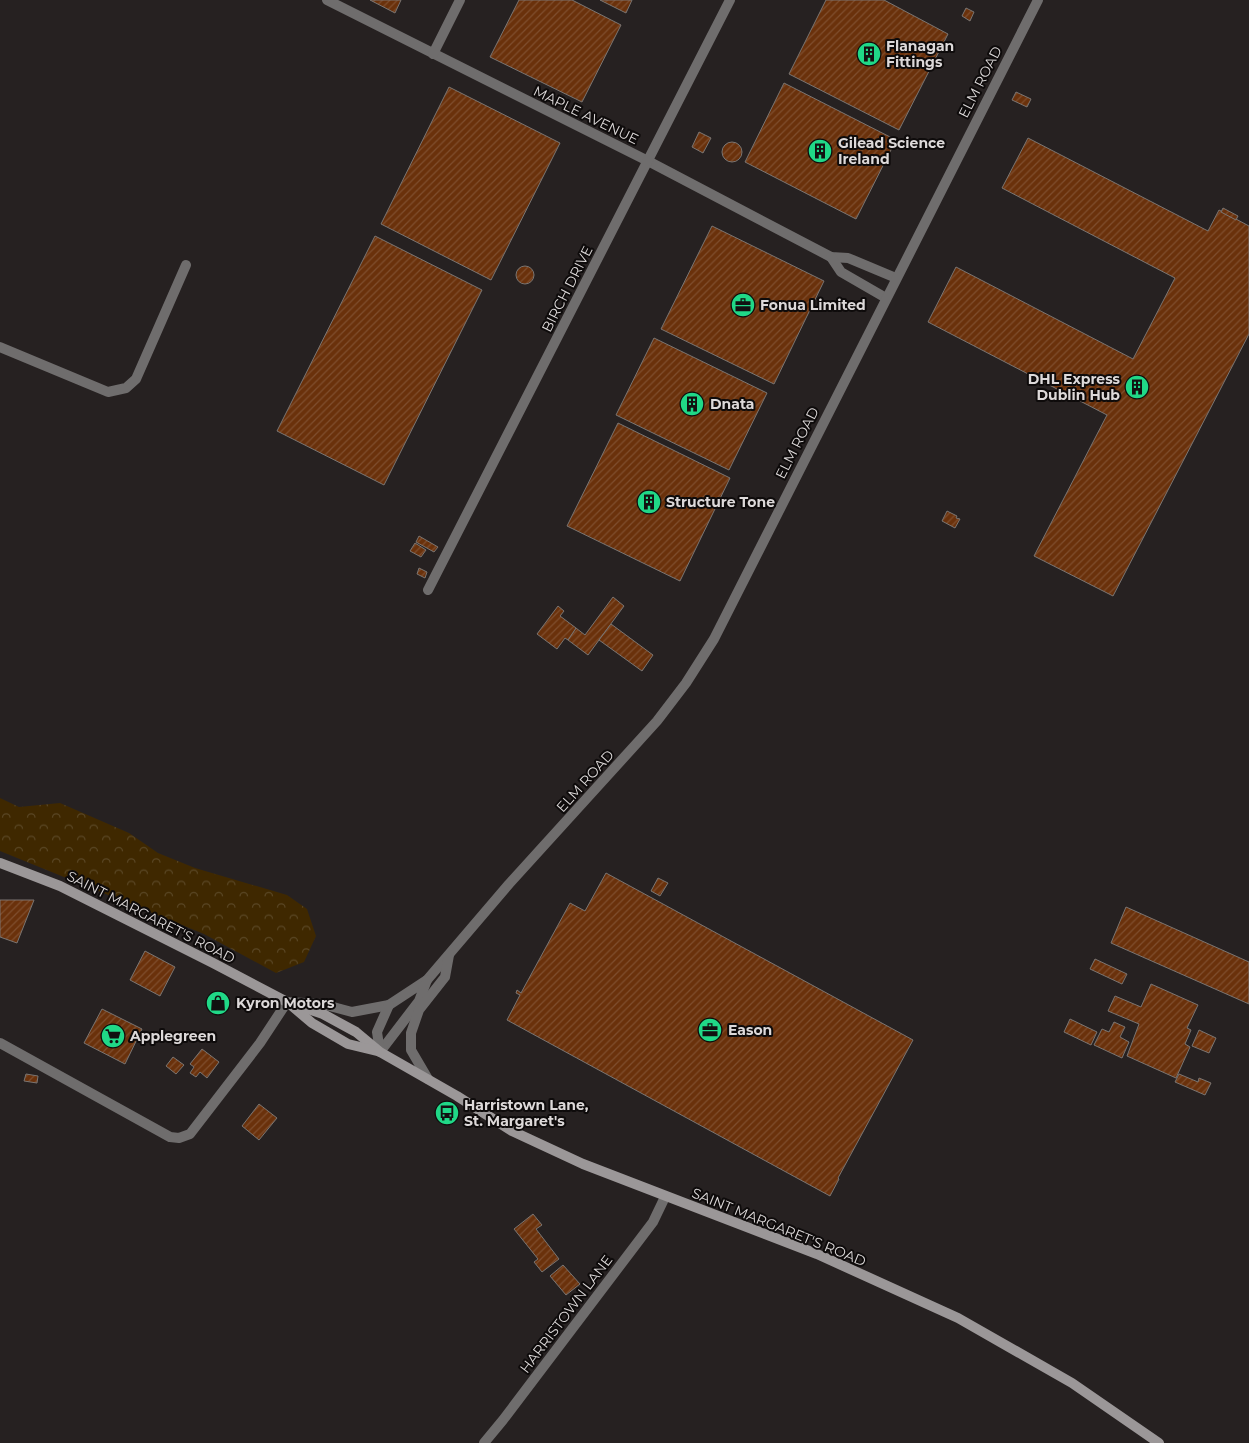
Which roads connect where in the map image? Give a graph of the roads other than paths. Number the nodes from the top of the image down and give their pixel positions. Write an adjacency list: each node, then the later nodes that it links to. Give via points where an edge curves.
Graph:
1 (327, 0): 5 (street, MAPLE AVENUE)
2 (460, 0): 5 (street)
3 (730, 0): 6 (street, BIRCH DRIVE)
4 (1038, 0): 9 (street, ELM ROAD)
5 (433, 54): 6 (street, MAPLE AVENUE)
6 (648, 161): 7 (street, MAPLE AVENUE); 12 (street, BIRCH DRIVE)
7 (831, 257): 9 (street, MAPLE AVENUE, via 848,258); 10 (street, MAPLE AVENUE, via 841,272)
8 (186, 265): 11 (street, via 136,379 126,388 108,392)
9 (896, 278): 10 (street, ELM ROAD)
10 (886, 298): 14 (street, ELM ROAD, via 700,663 657,721)
11 (0, 347)
12 (428, 590)
13 (0, 863): 16 (main road, SAINT MARGARET'S ROAD, via 60,886)
14 (449, 954): 15 (street, ELM ROAD); 20 (street, via 445,978 418,1010 411,1033 411,1050)
15 (427, 980): 17 (street, ELM ROAD); 19 (street, ELM ROAD, via 419,1001)
16 (288, 1002): 17 (street, ELM ROAD, via 322,1004 352,1012); 18 (street, via 190,1134 179,1138 170,1137); 19 (main road, SAINT MARGARET'S ROAD, via 322,1014 356,1032); 19 (main road, SAINT MARGARET'S ROAD, via 312,1023 348,1044)
17 (389, 1005): 19 (street, via 377,1032)
18 (0, 1043)
19 (380, 1052): 20 (main road, SAINT MARGARET'S ROAD)
20 (428, 1079): 21 (main road, SAINT MARGARET'S ROAD, via 512,1131)
21 (665, 1197): 22 (street, HARRISTOWN LANE, via 653,1222); 23 (main road, SAINT MARGARET'S ROAD, via 817,1254 958,1318 1072,1383)
22 (484, 1443)
23 (1159, 1443)

